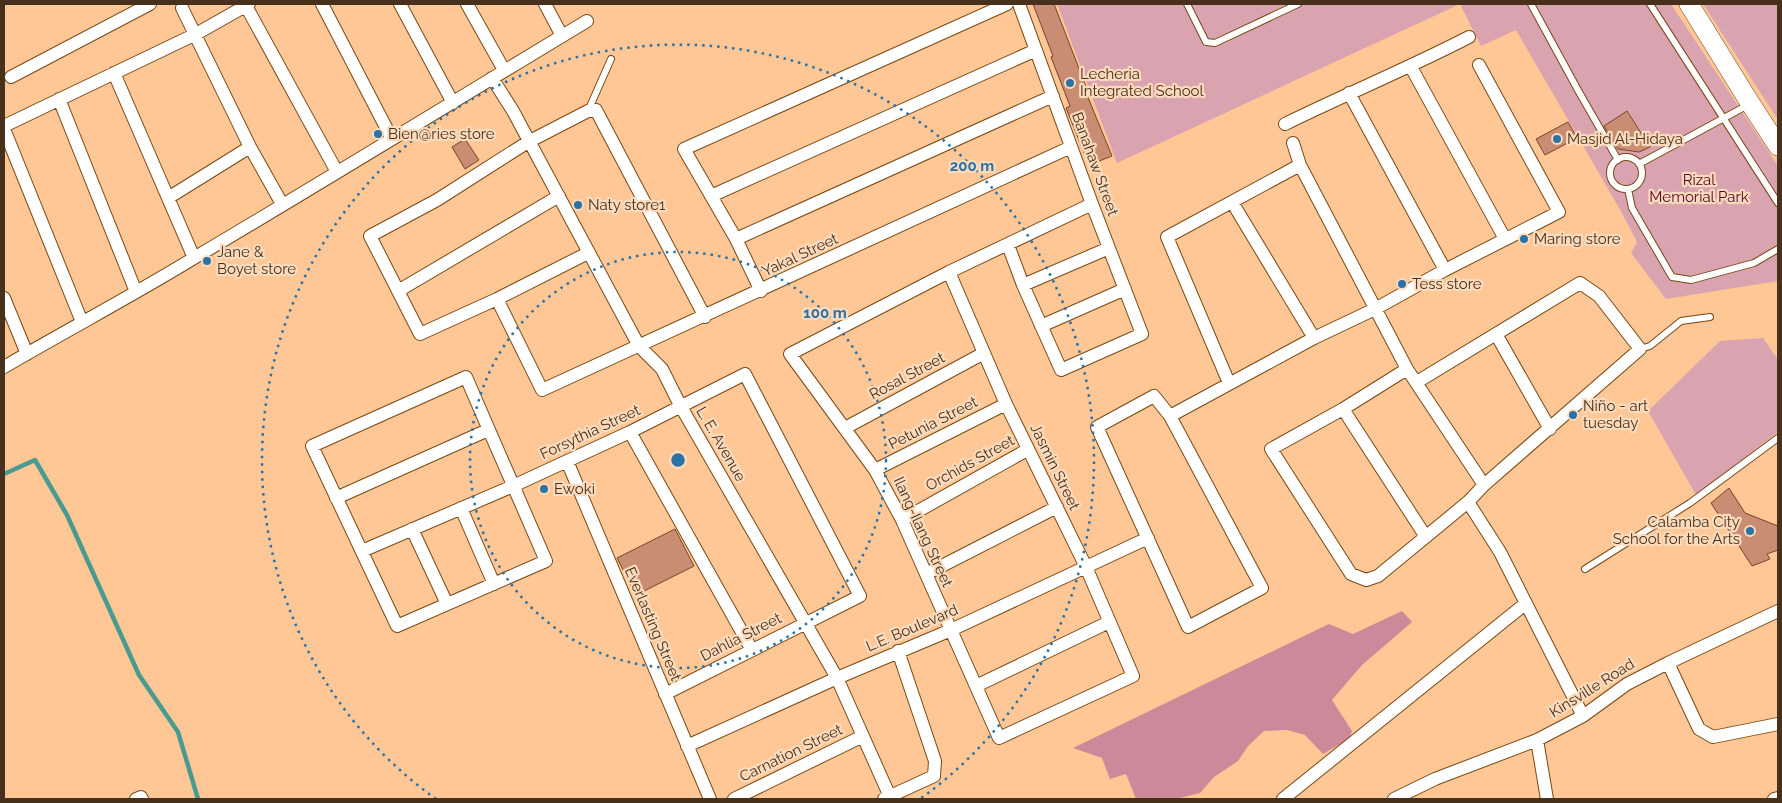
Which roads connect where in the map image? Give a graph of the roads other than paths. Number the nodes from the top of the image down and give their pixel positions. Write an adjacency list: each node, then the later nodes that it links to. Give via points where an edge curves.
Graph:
1 (150, 4): 25 (street)
2 (322, 4): 36 (street)
3 (400, 4): 30 (street)
4 (468, 4): 23 (street)
5 (545, 4): 17 (street)
6 (1006, 4): 48 (street, via 684,149)
7 (1019, 4): 19 (street, Banahaw Street)
8 (1187, 4): 9 (lane, via 1206,42 1215,43)
9 (1298, 4)
10 (1531, 4): 42 (lane)
11 (1650, 4): 33 (lane)
12 (1689, 4): 31 (main road)
13 (247, 5): 16 (street); 45 (street)
14 (182, 8): 16 (street)
15 (587, 21): 17 (street)
16 (196, 34): 24 (street); 40 (street)
17 (562, 36): 23 (street)
18 (1469, 37): 22 (street)
19 (1036, 50): 28 (street, Banahaw Street); 48 (street)
20 (611, 59): 32 (lane)
21 (1478, 64): 55 (street, via 1559,212)
22 (1411, 66): 27 (street); 55 (street)
23 (504, 70): 26 (street)
24 (114, 73): 29 (street); 49 (street)
25 (11, 77)
26 (492, 78): 30 (street); 37 (street, L. E. Avenue)
27 (1349, 93): 34 (street); 61 (street)
28 (1053, 96): 41 (street, Banahaw Street); 54 (street)
29 (59, 100): 35 (street); 67 (street)
30 (453, 103): 36 (street)
31 (1750, 104): 33 (lane); 39 (main road)
32 (592, 111): 37 (street); 71 (street)
33 (1722, 118): 43 (lane); 53 (lane)
34 (1286, 124)
35 (4, 128): 73 (street)
36 (392, 138): 45 (street)
37 (528, 142): 47 (street, L. E. Avenue); 66 (street, via 437,200 370,236)
38 (1293, 143): 44 (street)
39 (1778, 146)
40 (250, 147): 49 (street); 51 (street)
41 (1071, 147): 52 (street, Banahaw Street); 65 (street, Yakal Street)
42 (1618, 160): 43 (lane, via 1625,157); 46 (lane, via 1610,175 1620,188)
43 (1639, 164): 46 (lane, via 1641,180)
44 (1300, 165): 50 (street); 70 (street)
45 (337, 172): 51 (street)
46 (1628, 189): 58 (lane, via 1632,208 1672,277 1691,280 1754,263)
47 (559, 196): 59 (street, L. E. Avenue); 66 (street)
48 (711, 196): 54 (street)
49 (168, 198): 60 (street)
50 (1232, 202): 76 (street); 84 (street, via 1167,237)
51 (282, 204): 60 (street)
52 (1092, 204): 56 (street); 57 (street, Banahaw Street)
53 (1778, 204)
54 (736, 239): 65 (street)
55 (1505, 239): 61 (street)
56 (1008, 245): 62 (street); 63 (street)
57 (1109, 248): 63 (street); 64 (street, Banahaw Street)
58 (1778, 249)
59 (588, 253): 69 (street); 77 (street, L. E. Avenue)
60 (194, 258): 67 (street)
61 (1445, 270): 70 (street)
62 (949, 272): 79 (street, Jasmin Street); 89 (street, Ilang-Ilang Street, via 790,354)
63 (1024, 285): 74 (street)
64 (1125, 289): 74 (street); 74 (street, Banahaw Street, via 1142,334 1061,370)
65 (761, 290): 71 (street, Yakal Street)
66 (398, 291): 69 (street, via 420,334)
67 (136, 292): 73 (street)
68 (4, 298): 80 (street)
69 (497, 299): 77 (street, Yakal Street, via 542,390)
70 (1374, 309): 76 (street); 82 (street)
71 (705, 317): 77 (street, Yakal Street)
72 (1710, 317): 78 (lane, via 1680,321 1650,346)
73 (82, 322): 80 (street)
74 (1042, 326)
75 (1496, 334): 78 (street, via 1580,283 1599,296); 83 (street); 90 (street)
76 (1314, 338): 84 (street)
77 (639, 346): 86 (street, L. E. Avenue, via 662,369)
78 (1640, 349): 90 (street)
79 (984, 353): 85 (street, Jasmin Street); 89 (street, Rosal Street)
80 (27, 354): 81 (street)
81 (4, 367)
82 (1407, 369): 83 (street); 87 (street)
83 (1417, 382): 97 (street)
84 (1228, 383): 88 (street)
85 (1006, 404): 94 (street, Jasmin Street); 96 (street, Petunia Street)
86 (680, 405): 92 (street, Forsythia Street); 115 (street, L. E. Avenue); 115 (street, Forsythia Street, via 745,374 860,596)
87 (1343, 409): 105 (street); 105 (street, via 1271,449 1350,574 1366,580 1378,576)
88 (1170, 416): 106 (street, via 1154,396 1097,428); 106 (street, via 1262,588 1188,627)
89 (845, 428): 96 (street, Ilang-Ilang Street)
90 (1550, 429): 97 (street)
91 (488, 430): 98 (street); 99 (street); 99 (street, via 466,377 457,381 312,446)
92 (630, 432): 95 (street, Forsythia Street); 118 (street)
93 (1778, 438): 109 (lane, via 1690,504)
94 (1028, 450): 101 (street, Jasmin Street); 103 (street, Orchids Street)
95 (567, 461): 98 (street, Forsythia Street); 123 (street, Everlasting Street)
96 (875, 470): 103 (street, Ilang-Ilang Street)
97 (1484, 485): 100 (street)
98 (512, 486): 102 (street, Forsythia Street); 111 (street, via 546,562)
99 (336, 498): 107 (street)
100 (1468, 502): 105 (street); 113 (street, via 1500,552)
101 (1057, 507): 108 (street, Jasmin Street); 110 (street)
102 (461, 508): 104 (street, Forsythia Street); 111 (street)
103 (902, 520): 110 (street, Ilang-Ilang Street)
104 (412, 529): 107 (street, Forsythia Street); 112 (street)
105 (1426, 537)
106 (1148, 538): 108 (street, L.E. Boulevard)
107 (362, 551): 112 (street, via 397,626)
108 (1086, 567): 116 (street, Jasmin Street); 117 (street, L.E. Boulevard)
109 (1585, 569)
110 (926, 574): 117 (street, Ilang-Ilang Street)
111 (494, 584): 112 (street)
112 (447, 604)
113 (1525, 604): 124 (street); 136 (street)
114 (1778, 611): 120 (street, Kinsville Road)
115 (806, 622): 118 (street, Dahlia Street); 121 (street, L. E. Avenue)
116 (1109, 622): 122 (street); 127 (street, Jasmin Street, via 1133,676)
117 (951, 630): 119 (street, L.E. Boulevard); 122 (street, Ilang-Ilang Street)
118 (752, 650): 123 (street, Dahlia Street)
119 (898, 651): 121 (street, L.E. Boulevard); 130 (street, via 935,761 934,776)
120 (1668, 663): 124 (street, Kinsville Road, via 1627,684); 125 (street, via 1699,729 1713,737)
121 (837, 678): 126 (street, L. E. Avenue); 129 (street, L.E. Boulevard)
122 (976, 686): 127 (street, Ilang-Ilang Street)
123 (665, 694): 129 (street, Everlasting Street)
124 (1583, 716): 128 (street, Kinsville Road)
125 (1778, 724)
126 (863, 736): 130 (street, L. E. Avenue); 135 (street, Carnation Street)
127 (999, 738)
128 (1537, 740): 137 (street, Kinsville Road, via 1435,779); 138 (street)
129 (687, 746): 134 (street, Everlasting Street)
130 (889, 798)
131 (1778, 798): 139 (street)
132 (136, 799): 133 (street)
133 (142, 799)
134 (710, 799)
135 (734, 799)
136 (1283, 799)
137 (1394, 799)
138 (1547, 799)
139 (1774, 799)

